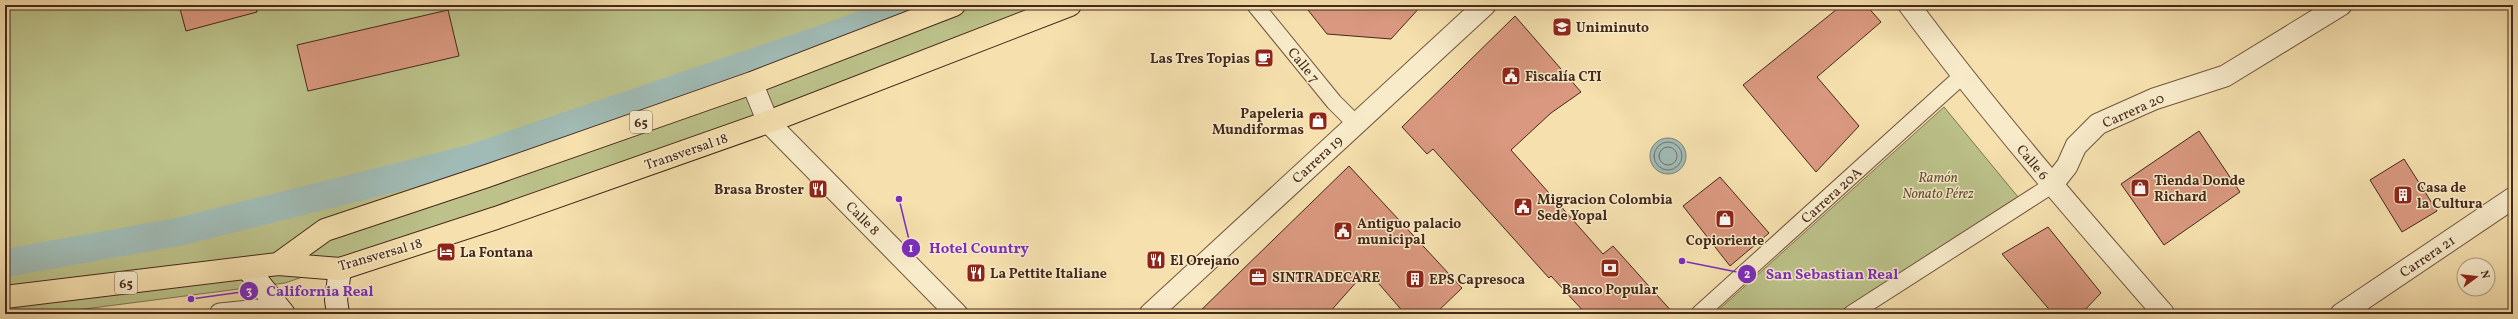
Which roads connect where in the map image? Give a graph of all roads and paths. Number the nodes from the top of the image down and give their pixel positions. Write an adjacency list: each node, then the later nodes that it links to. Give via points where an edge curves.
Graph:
1 (954, 5): 8 (main road, 65)
2 (1070, 5): 9 (main road, Transversal 18 / 65)
3 (1255, 5): 10 (street, Calle 7, via 1334,102)
4 (1485, 5): 10 (street, Carrera 19)
5 (1909, 5): 7 (street, Calle 6)
6 (2341, 5): 11 (street, Carrera 20, via 2225,76 2154,99 2098,124 2076,146 2067,166)
7 (1962, 76): 11 (street, Calle 6); 22 (street, Carrera 20A)
8 (752, 83): 9 (street); 13 (main road, 65, via 325,230)
9 (768, 122): 15 (main road, Transversal 18 / 65, via 504,215); 20 (street, Calle 8)
10 (1355, 123): 21 (street, Carrera 19)
11 (2052, 185): 23 (street, Carrera 20); 24 (street, Calle 6)
12 (2513, 198): 25 (street, Carrera 21)
13 (278, 264): 14 (main road, 65); 15 (main road, Transversal 18 / 65)
14 (247, 268): 16 (main road, 65); 17 (main road)
15 (340, 269): 19 (main road, via 336,300)
16 (5, 298)
17 (281, 311): 18 (street)
18 (220, 314)
19 (338, 314)
20 (957, 314)
21 (1150, 314)
22 (1699, 314)
23 (1851, 314)
24 (2164, 314)
25 (2341, 314)

